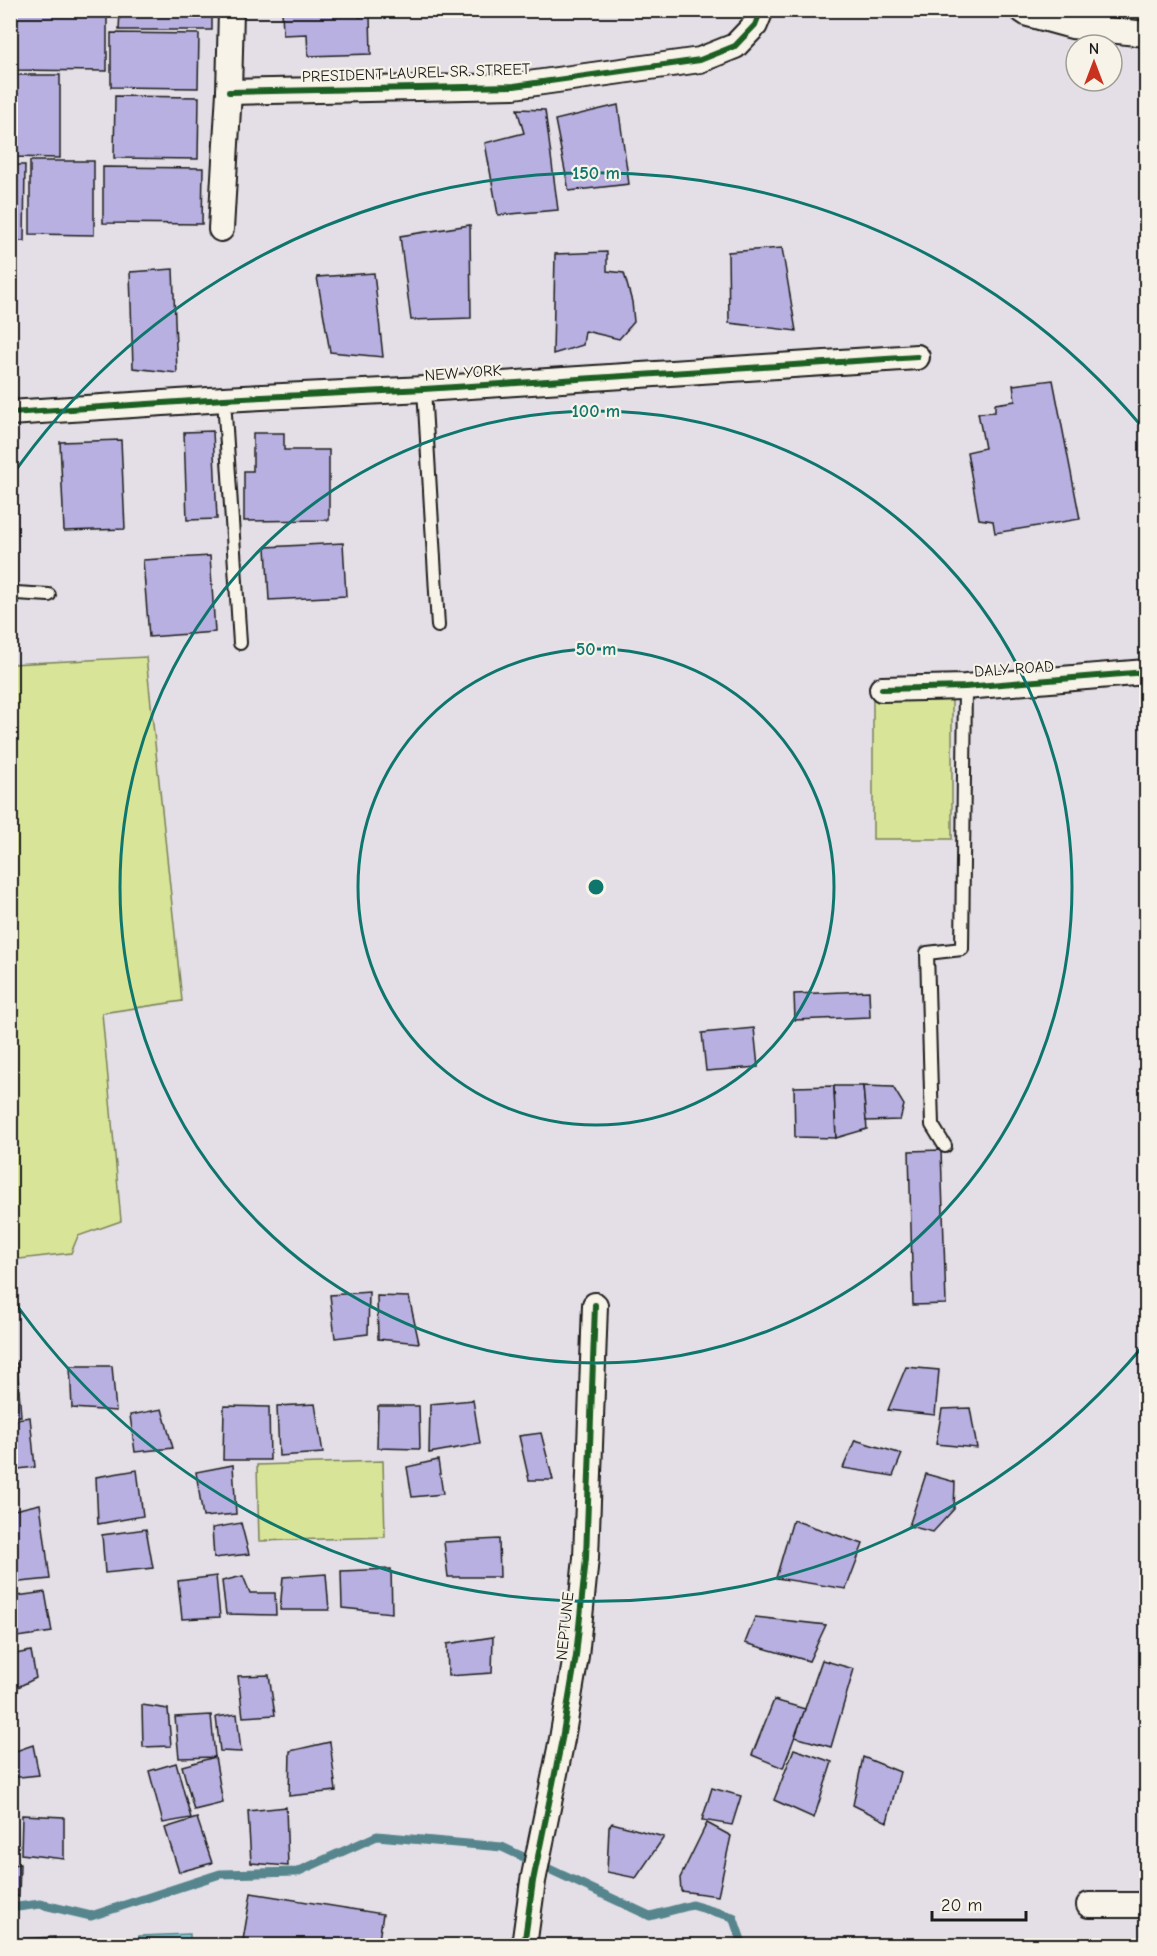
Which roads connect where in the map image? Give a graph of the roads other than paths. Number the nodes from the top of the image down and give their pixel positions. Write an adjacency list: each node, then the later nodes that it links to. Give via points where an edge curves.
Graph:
1 (231, 10): 5 (street)
2 (761, 10): 5 (street, PRESIDENT LAUREL SR. STREET, via 755,25 735,46 700,60 514,86)
3 (1022, 10): 4 (street, via 1072,26)
4 (1146, 34)
5 (229, 92): 6 (street)
6 (221, 229)
7 (917, 357): 8 (street, NEW YORK)
8 (424, 389): 9 (street, NEW YORK); 13 (lane)
9 (224, 399): 10 (street, NEW YORK); 14 (lane)
10 (10, 414)
11 (10, 587): 12 (lane, via 16,593)
12 (49, 595)
13 (438, 626)
14 (240, 643)
15 (1146, 672): 16 (street, DALY ROAD)
16 (964, 687): 17 (street, DALY ROAD); 18 (lane, via 963,949 927,953 932,1125)
17 (882, 689)
18 (945, 1146)
19 (595, 1305): 22 (street, NEPTUNE, via 585,1558 576,1656)
20 (1089, 1905): 21 (street)
21 (1146, 1905)
22 (524, 1946)

